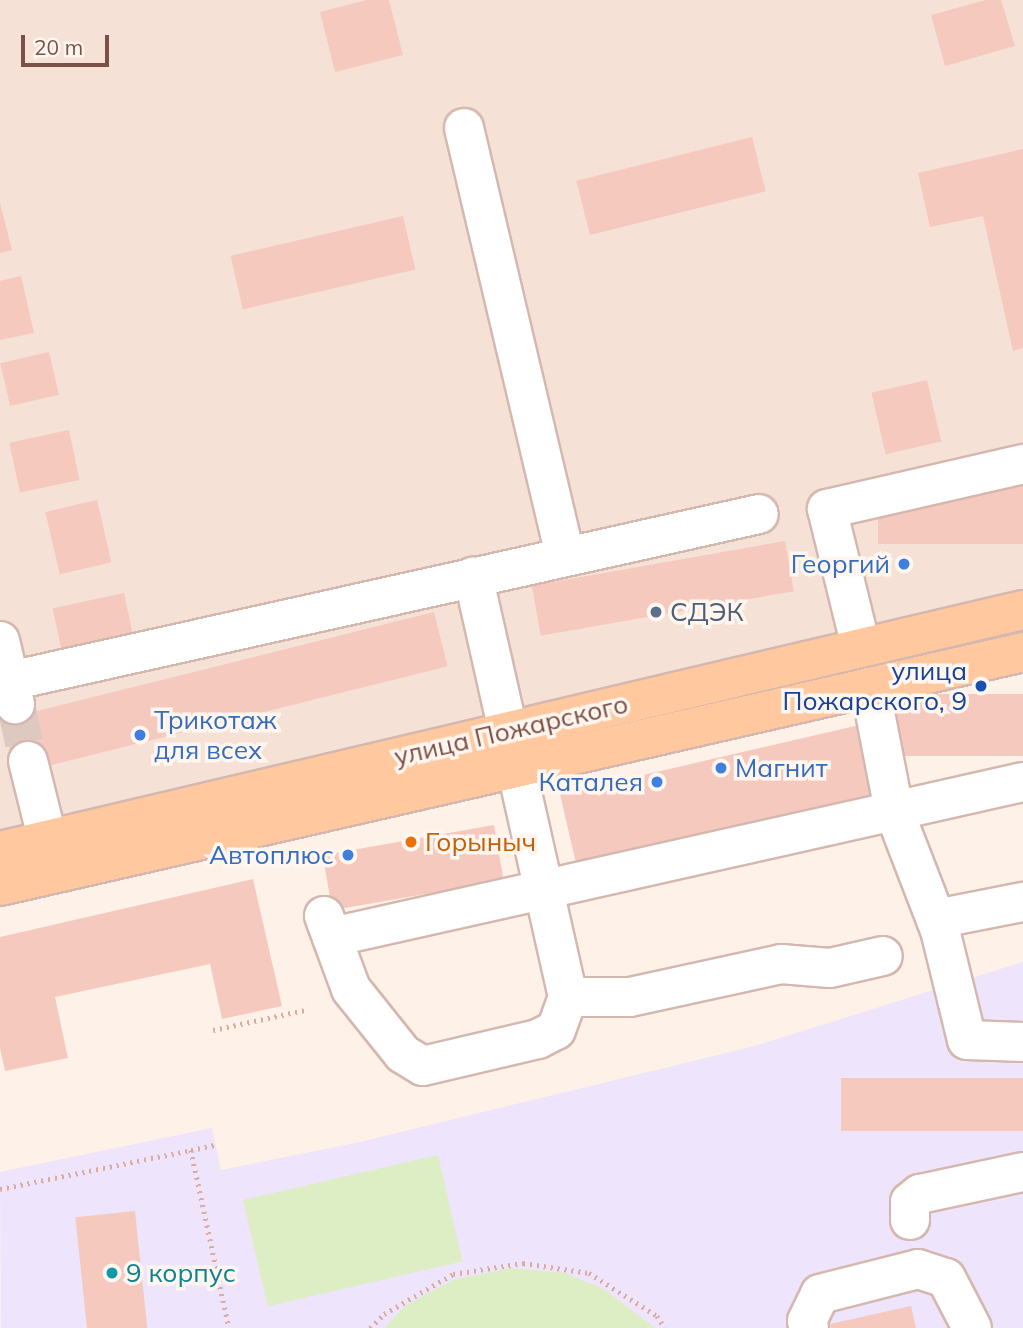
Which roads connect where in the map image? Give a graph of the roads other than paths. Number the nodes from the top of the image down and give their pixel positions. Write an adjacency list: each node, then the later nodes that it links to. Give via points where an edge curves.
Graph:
1 (464, 128): 4 (street)
2 (1023, 464): 8 (street, via 827,509)
3 (759, 514): 4 (street)
4 (565, 556): 5 (street)
5 (473, 577): 7 (street, via 13,693); 11 (street)
6 (1023, 610): 8 (main road, улица Пожарского)
7 (0, 641)
8 (861, 647): 11 (main road, улица Пожарского)
9 (1023, 652): 10 (main road, улица Пожарского)
10 (870, 687): 13 (main road, улица Пожарского); 15 (street)
11 (508, 731): 13 (street); 16 (main road, улица Пожарского)
12 (28, 761): 16 (street)
13 (517, 769): 18 (main road, улица Пожарского); 19 (street)
14 (1023, 782): 15 (street)
15 (894, 811): 19 (street); 21 (street)
16 (48, 841): 17 (main road, улица Пожарского)
17 (0, 851)
18 (0, 886)
19 (545, 890): 23 (street); 23 (street, via 328,926 351,989 403,1054 423,1066 538,1039 556,1030)
20 (1023, 902): 21 (street)
21 (936, 919): 24 (street, via 967,1040)
22 (883, 956): 23 (street, via 830,968 781,964 630,997)
23 (568, 997)
24 (1023, 1042)
25 (1023, 1172): 26 (street, via 920,1194 910,1202)
26 (910, 1220)
27 (809, 1328): 28 (street, via 807,1321 820,1294 918,1269 946,1278)
28 (972, 1328)

